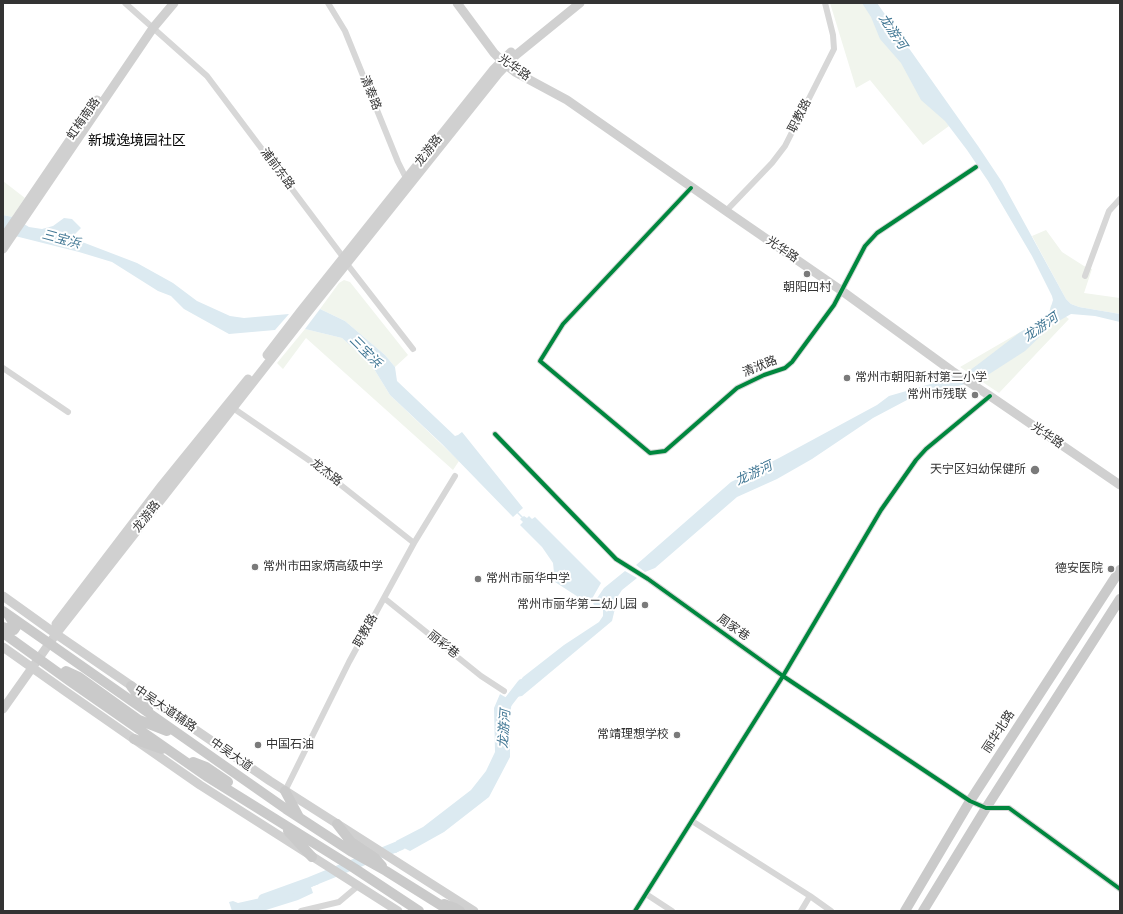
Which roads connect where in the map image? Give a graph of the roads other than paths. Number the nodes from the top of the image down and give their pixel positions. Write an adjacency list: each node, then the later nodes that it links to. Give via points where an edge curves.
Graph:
1 (125, 3): 8 (street, 浦前东路)
2 (174, 3): 8 (main road, 虹梅南路)
3 (328, 3): 11 (street, 清泰路, via 345,31)
4 (456, 3): 9 (main road, 光华路)
5 (571, 3): 9 (main road, 龙游路)
6 (580, 3): 9 (main road, 龙游路)
7 (825, 3): 14 (street, 职教路, via 834,49 785,146)
8 (153, 28): 15 (main road, 虹梅南路); 17 (street, 浦前东路, via 207,76)
9 (504, 63): 11 (main road, 龙游路); 12 (main road, 光华路, via 515,72 567,100)
10 (976, 167): 19 (street, 清洑路, via 877,233 864,246)
11 (409, 181): 17 (main road, 龙游路)
12 (692, 188): 14 (main road, 光华路); 19 (street, 清洑路, via 563,324 540,361 650,453 665,451 737,388 785,368 834,305)
13 (1120, 199): 18 (street, via 1109,211)
14 (726, 211): 19 (main road, 光华路)
15 (7, 238): 16 (main road)
16 (3, 249)
17 (345, 261): 20 (main road, 龙游路); 21 (street, 浦前东路)
18 (1085, 276)
19 (842, 290): 23 (main road, 光华路, via 952,372)
20 (291, 328): 24 (main road, 龙游路); 36 (main road, 龙游路, via 162,485)
21 (413, 348)
22 (3, 368): 25 (street)
23 (990, 396): 28 (main road, 光华路); 42 (street, via 916,460 881,510)
24 (233, 408): 29 (street, 龙杰路, via 313,462); 36 (main road, 龙游路)
25 (68, 412)
26 (494, 434): 42 (street, 周家巷, via 616,559)
27 (455, 476): 29 (street, 职教路)
28 (1120, 485)
29 (414, 543): 32 (street, 职教路)
30 (1120, 570): 54 (main road, 丽华北路)
31 (3, 596): 36 (main road, 中吴大道辅路)
32 (384, 598): 45 (street, 丽彩巷, via 481,676); 52 (street, 职教路)
33 (1120, 599): 55 (main road)
34 (5, 612): 35 (main road, via 16,627 14,630); 38 (main road, 中吴大道)
35 (3, 627)
36 (53, 632): 38 (main road, 龙游路); 44 (main road, 中吴大道辅路)
37 (3, 633): 40 (main road)
38 (47, 642): 40 (main road, 龙游路); 48 (main road, 中吴大道)
39 (3, 647): 41 (main road)
40 (36, 657): 41 (main road, 龙游路); 43 (main road)
41 (30, 666): 46 (main road, 龙游路); 47 (main road, 龙游路); 50 (main road)
42 (783, 676): 54 (street, 周家巷); 57 (street)
43 (71, 682): 49 (main road, via 64,673 66,671 139,720); 51 (main road)
44 (131, 686): 48 (main road); 52 (main road, 中吴大道辅路)
45 (504, 691)
46 (3, 699)
47 (3, 709)
48 (152, 716): 49 (main road, 中吴大道)
49 (184, 738): 53 (main road, 中吴大道)
50 (134, 739): 51 (main road); 62 (main road)
51 (174, 754): 53 (main road, via 206,767 262,804 273,807); 58 (main road)
52 (285, 791): 56 (main road); 59 (main road, 中吴大道辅路)
53 (270, 798): 56 (main road, 中吴大道)
54 (970, 801): 55 (street, 周家巷); 79 (main road, 丽华北路)
55 (986, 808): 65 (street, via 1009,808); 80 (main road)
56 (300, 819): 61 (main road, 中吴大道)
57 (692, 821): 66 (street); 67 (street)
58 (280, 822): 60 (main road); 62 (main road)
59 (337, 824): 61 (main road, via 351,842)
60 (298, 834): 61 (main road, via 294,827 296,825 302,826 327,842); 71 (main road)
61 (361, 848): 63 (main road)
62 (312, 857): 64 (main road)
63 (375, 858): 68 (main road, via 386,871); 74 (main road)
64 (358, 886): 69 (street, via 340,902); 70 (main road)
65 (1120, 889)
66 (646, 894): 75 (street); 76 (street)
67 (810, 896): 77 (street); 78 (street)
68 (435, 902): 72 (main road); 73 (main road)
69 (301, 911)
70 (398, 911)
71 (419, 911)
72 (450, 911)
73 (460, 911)
74 (474, 911)
75 (635, 911)
76 (672, 911)
77 (800, 911)
78 (830, 911)
79 (905, 911)
80 (923, 911)

